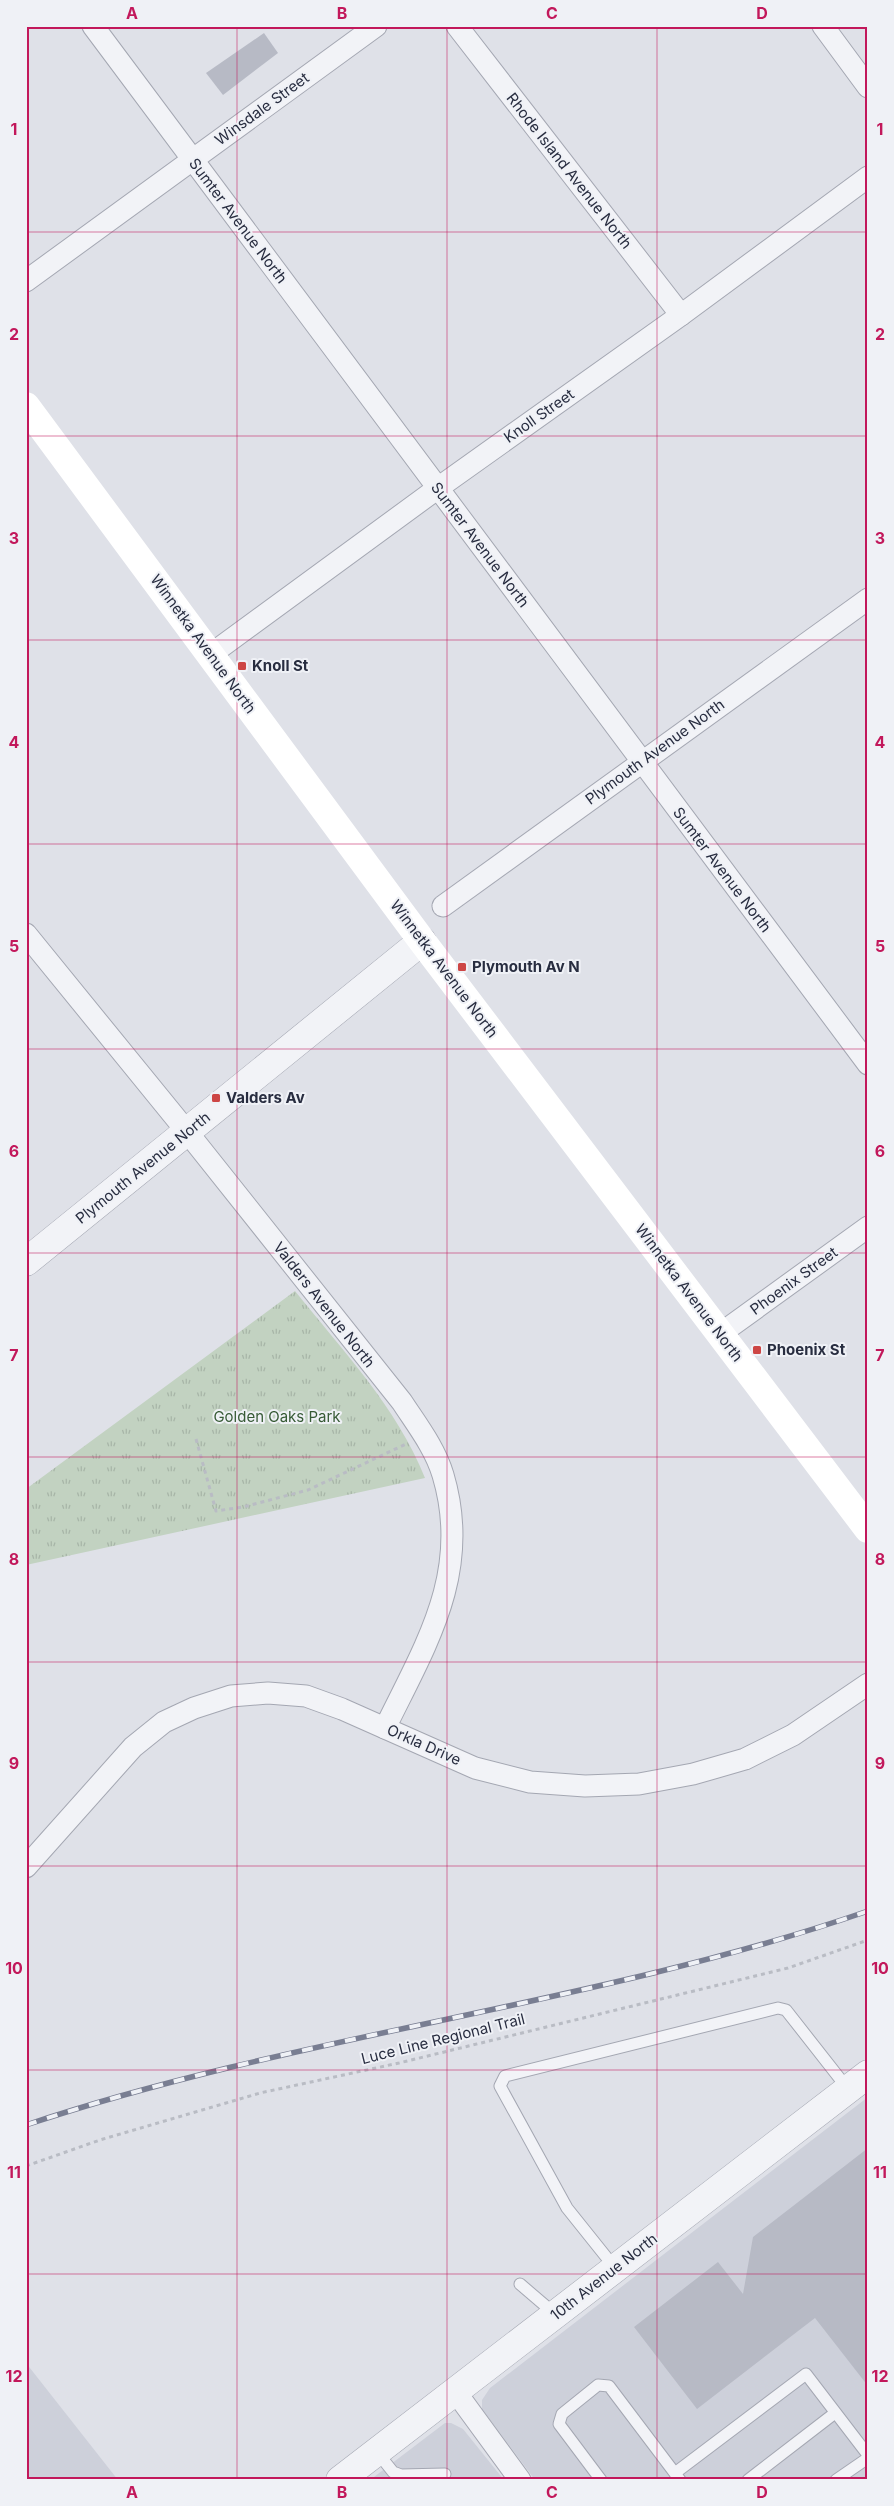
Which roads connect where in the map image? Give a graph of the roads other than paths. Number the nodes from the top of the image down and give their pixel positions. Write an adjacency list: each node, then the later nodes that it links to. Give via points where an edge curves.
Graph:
1 (93, 26): 6 (street, Sumter Avenue North)
2 (376, 26): 6 (street, Winsdale Street)
3 (457, 26): 9 (street, Rhode Island Avenue North)
4 (823, 26): 5 (street)
5 (868, 87)
6 (192, 159): 8 (street, Winsdale Street); 11 (street, Sumter Avenue North)
7 (868, 177): 9 (street, Knoll Street)
8 (26, 282)
9 (681, 315): 11 (street, Knoll Street)
10 (26, 406): 13 (main road, Winnetka Avenue North)
11 (438, 488): 13 (street, Knoll Street); 14 (street, Sumter Avenue North)
12 (868, 599): 14 (street, Plymouth Avenue North)
13 (210, 655): 17 (main road, Winnetka Avenue North)
14 (641, 762): 15 (street, Plymouth Avenue North); 18 (street, Sumter Avenue North)
15 (442, 906)
16 (26, 934): 19 (street, Valders Avenue North)
17 (422, 941): 19 (street, Plymouth Avenue North); 22 (main road, Winnetka Avenue North)
18 (868, 1064)
19 (188, 1133): 21 (street, Plymouth Avenue North); 25 (street, Valders Avenue North, via 402,1402 425,1436 443,1474 451,1514 451,1556 445,1597 431,1634)
20 (868, 1227): 22 (street, Phoenix Street)
21 (26, 1262)
22 (720, 1334): 23 (main road, Winnetka Avenue North)
23 (868, 1529)
24 (868, 1684): 25 (street, Orkla Drive, via 793,1735 745,1759 693,1774 639,1784 585,1786 530,1782 475,1768)
25 (384, 1728): 26 (street, Orkla Drive, via 306,1696 268,1693 230,1696 194,1708 164,1722 133,1747)
26 (26, 1867)
27 (858, 2082): 28 (street, 10th Avenue North); 28 (lane, via 786,2010 778,2008 505,2076 500,2086 567,2208)
28 (615, 2268): 30 (street, 10th Avenue North)
29 (520, 2284): 30 (lane)
30 (555, 2314): 31 (street, 10th Avenue North)
31 (455, 2391): 33 (street, 10th Avenue North); 38 (street)
32 (835, 2413): 34 (lane); 36 (lane, via 806,2374); 40 (lane)
33 (377, 2452): 35 (lane, via 393,2472 402,2475); 37 (street, 10th Avenue North)
34 (868, 2457): 41 (lane)
35 (445, 2474)
36 (678, 2476): 39 (lane, via 609,2386 598,2385 562,2414 558,2424)
37 (340, 2480)
38 (520, 2480)
39 (601, 2480)
40 (748, 2480)
41 (836, 2480)

